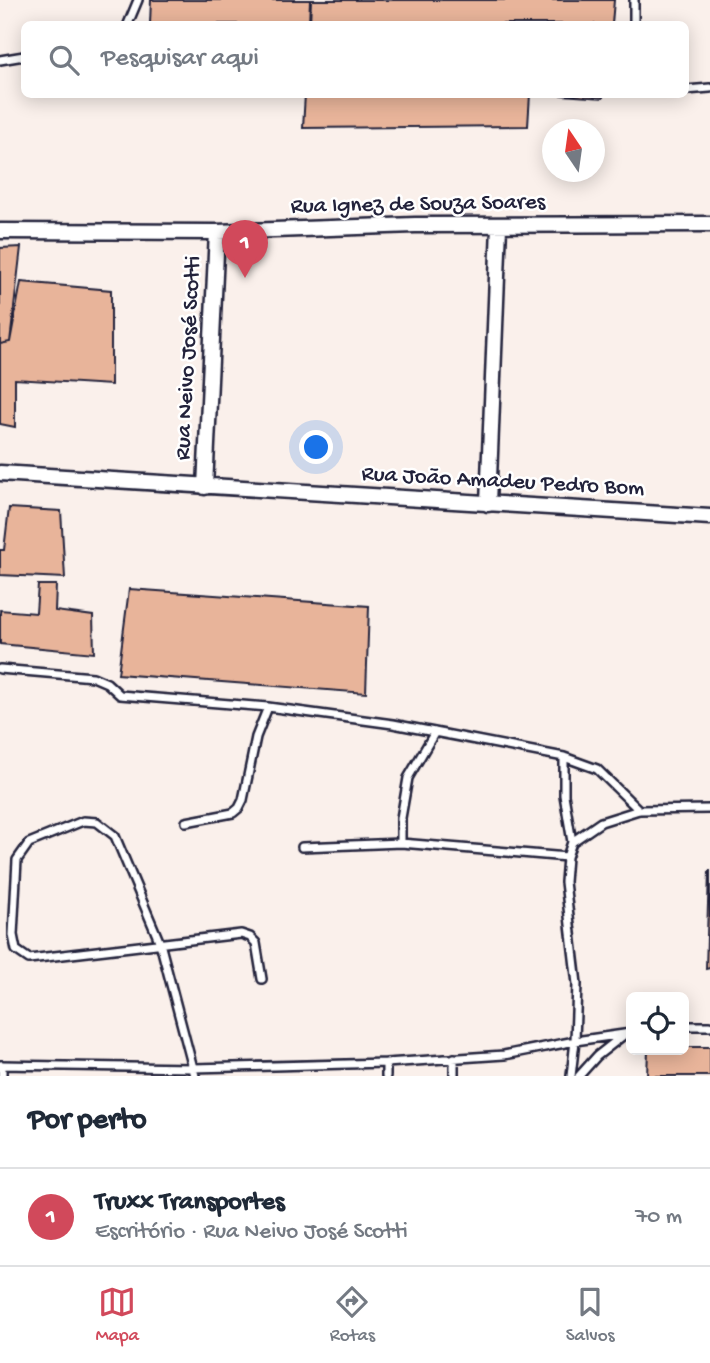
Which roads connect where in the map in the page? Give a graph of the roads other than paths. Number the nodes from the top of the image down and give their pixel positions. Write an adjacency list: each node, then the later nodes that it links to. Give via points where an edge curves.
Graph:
1 (138, 0): 3 (lane)
2 (634, 0): 4 (lane)
3 (129, 21)
4 (634, 21)
5 (21, 56): 6 (lane)
6 (0, 60)
7 (710, 88): 8 (lane)
8 (689, 90)
9 (710, 224): 10 (street, Rua Ignez de Souza Soares)
10 (499, 226): 12 (street, Rua Ignez de Souza Soares); 15 (street)
11 (0, 231): 12 (street, Rua Ignez de Souza Soares)
12 (217, 232): 14 (street, Rua Neivo José Scotti)
13 (0, 473): 14 (street, Rua João Amadeu Pedro Bom)
14 (205, 486): 15 (street, Rua João Amadeu Pedro Bom)
15 (488, 504): 16 (street, Rua João Amadeu Pedro Bom)
16 (710, 517)
17 (0, 670): 18 (lane, via 93,677 120,695)
18 (268, 707): 19 (lane); 23 (lane, via 239,808)
19 (435, 732): 20 (lane); 25 (lane, via 408,778)
20 (564, 757): 22 (lane, via 597,769); 24 (lane, via 564,795)
21 (710, 809): 22 (lane)
22 (639, 810): 24 (lane, via 601,822)
23 (186, 822)
24 (572, 842): 27 (lane)
25 (401, 844): 26 (lane); 27 (lane)
26 (302, 847)
27 (567, 857): 34 (lane, via 565,882 577,984)
28 (160, 943): 28 (lane, via 115,836 97,822 83,821 29,843 17,860 13,935 16,950 29,959); 29 (lane, via 242,934 256,943); 38 (lane)
29 (262, 979)
30 (689, 1026): 31 (lane)
31 (710, 1026)
32 (626, 1033): 34 (lane)
33 (626, 1034): 43 (lane)
34 (575, 1041): 35 (lane, via 504,1055); 42 (lane)
35 (454, 1058): 36 (lane); 41 (lane)
36 (386, 1063): 38 (lane); 40 (lane)
37 (1, 1065): 38 (lane); 39 (lane)
38 (194, 1072)
39 (2, 1076)
40 (386, 1076)
41 (454, 1076)
42 (571, 1076)
43 (579, 1076)

